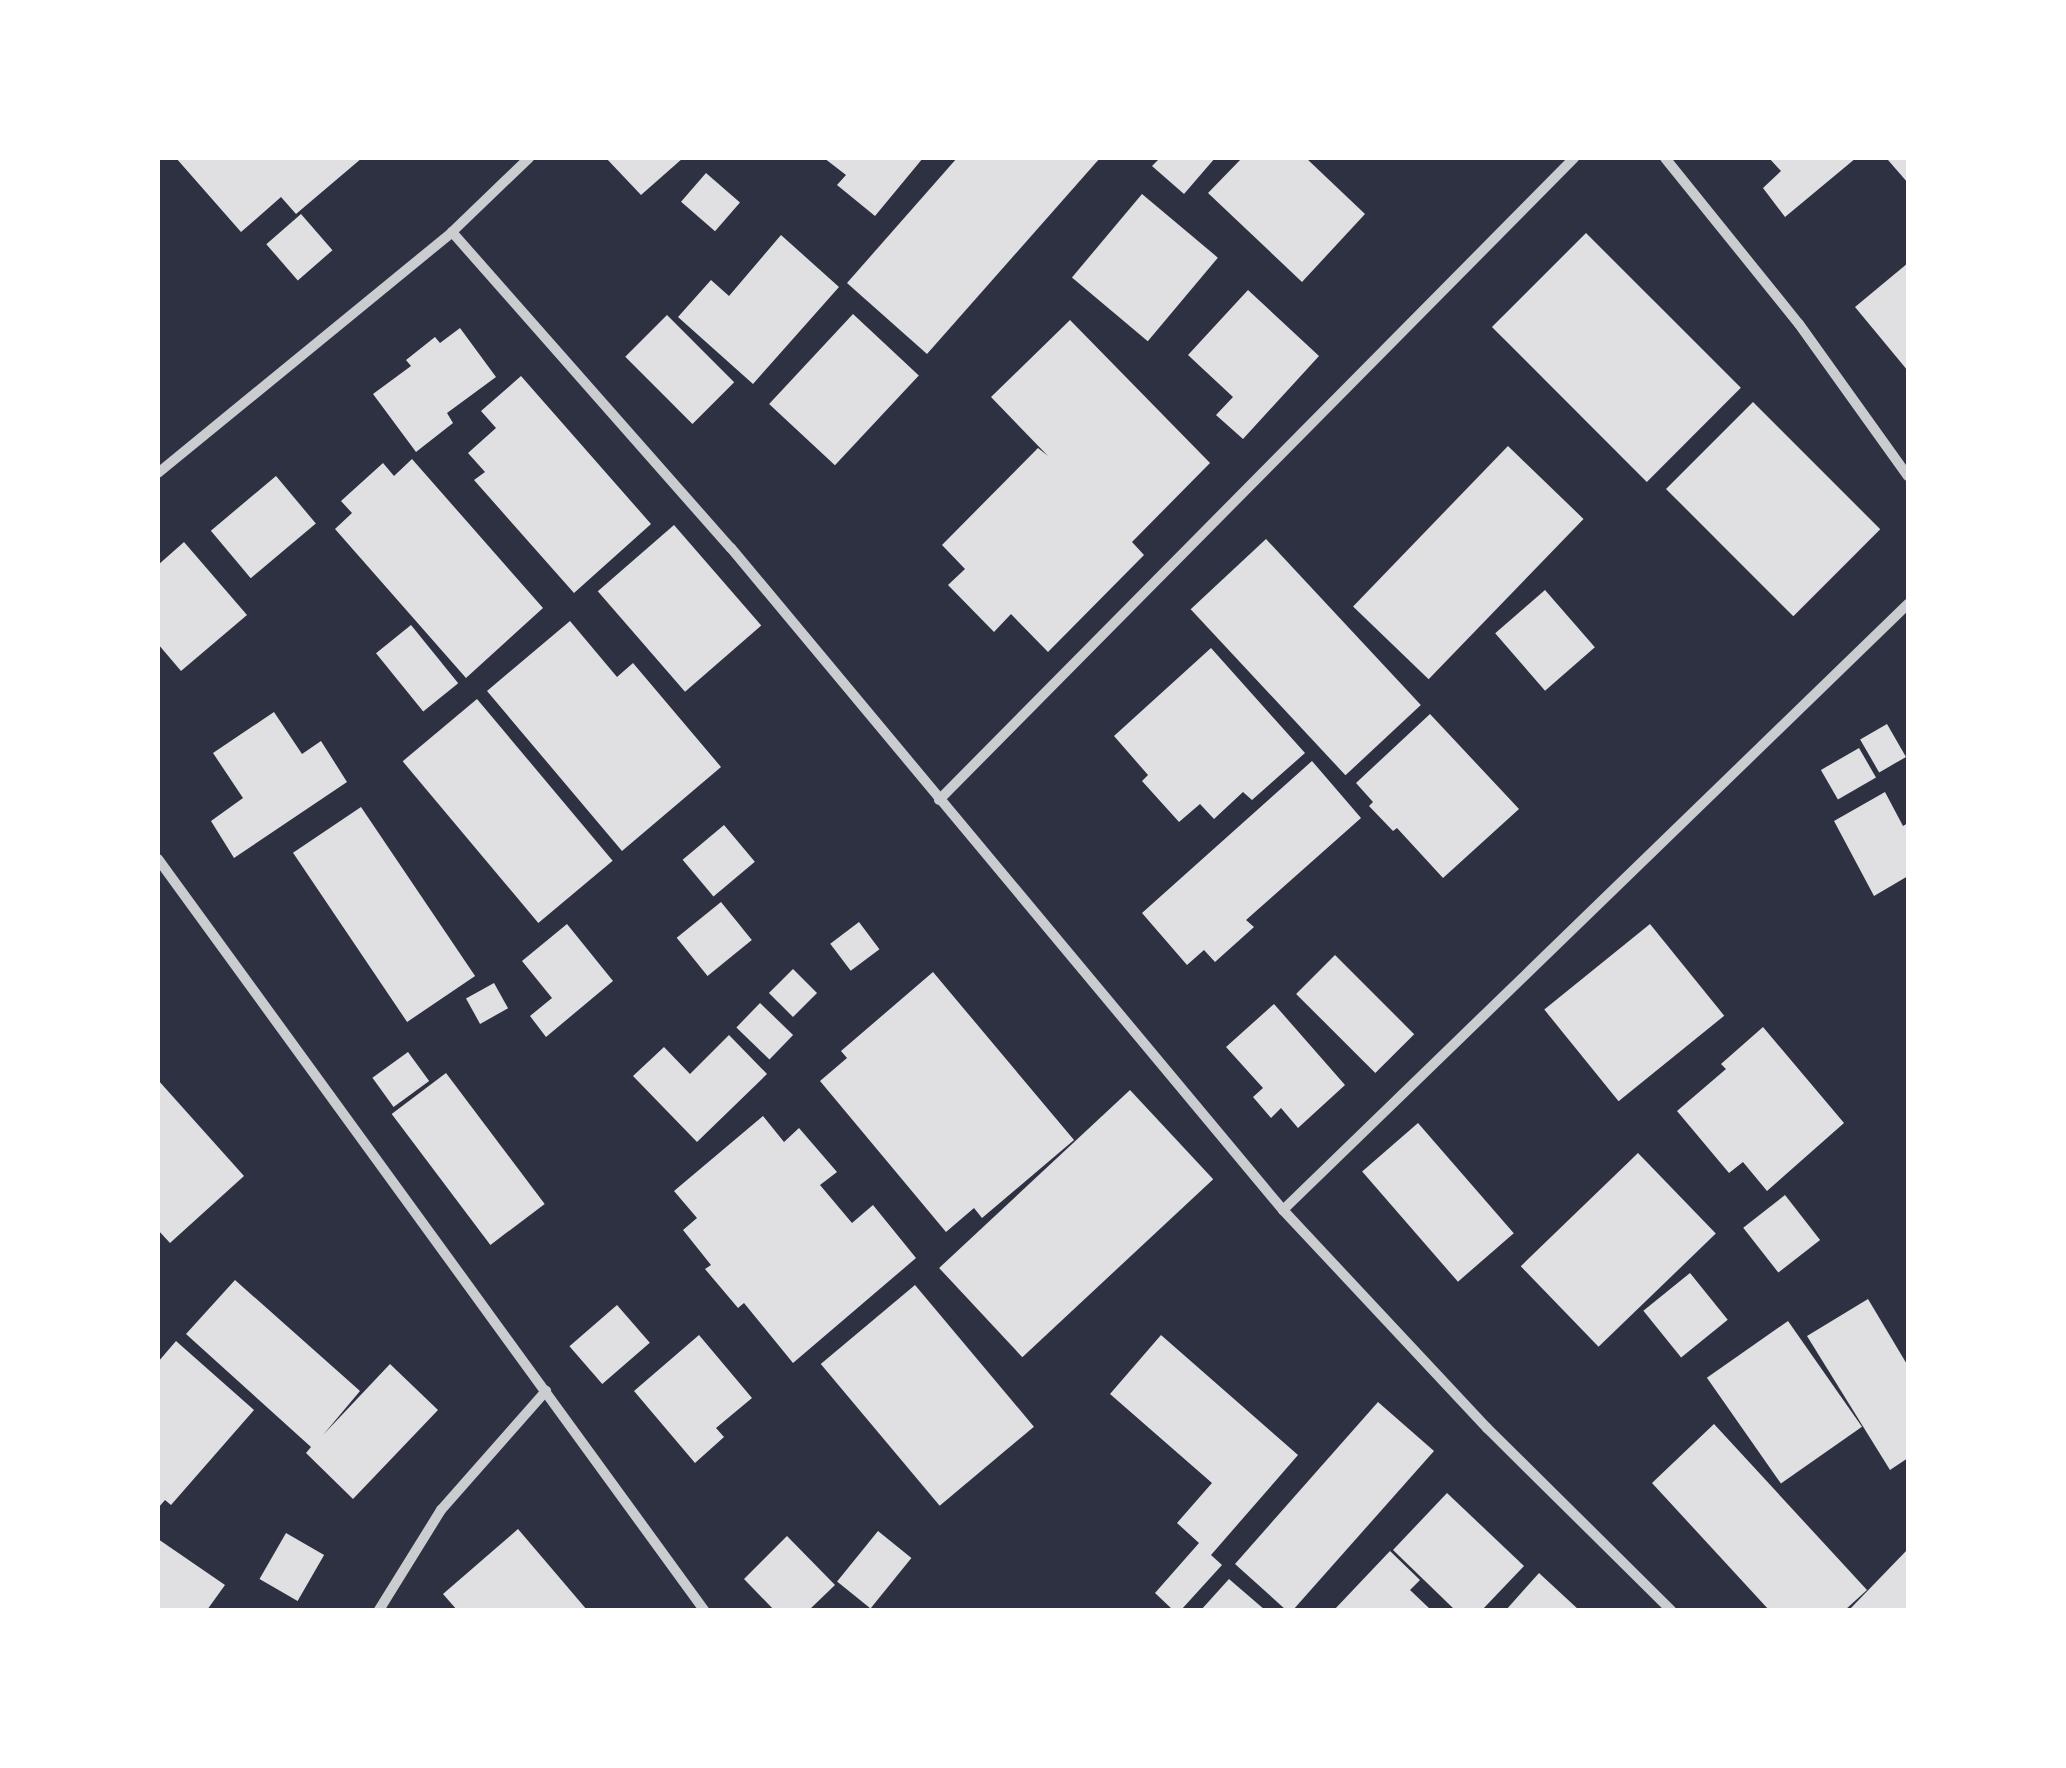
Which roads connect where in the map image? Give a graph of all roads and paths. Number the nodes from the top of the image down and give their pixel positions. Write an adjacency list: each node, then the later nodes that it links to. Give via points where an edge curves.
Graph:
1 (529, 158): 4 (street)
2 (1574, 158): 8 (street)
3 (1666, 158): 6 (street)
4 (452, 232): 5 (street); 8 (street, via 731,548)
5 (158, 474)
6 (1908, 476)
7 (1908, 604): 10 (street)
8 (939, 800): 10 (street)
9 (158, 858): 11 (street)
10 (1283, 1210): 14 (street, via 1487,1428)
11 (546, 1390): 12 (street, via 442,1510); 13 (street)
12 (379, 1610)
13 (704, 1610)
14 (1671, 1610)

